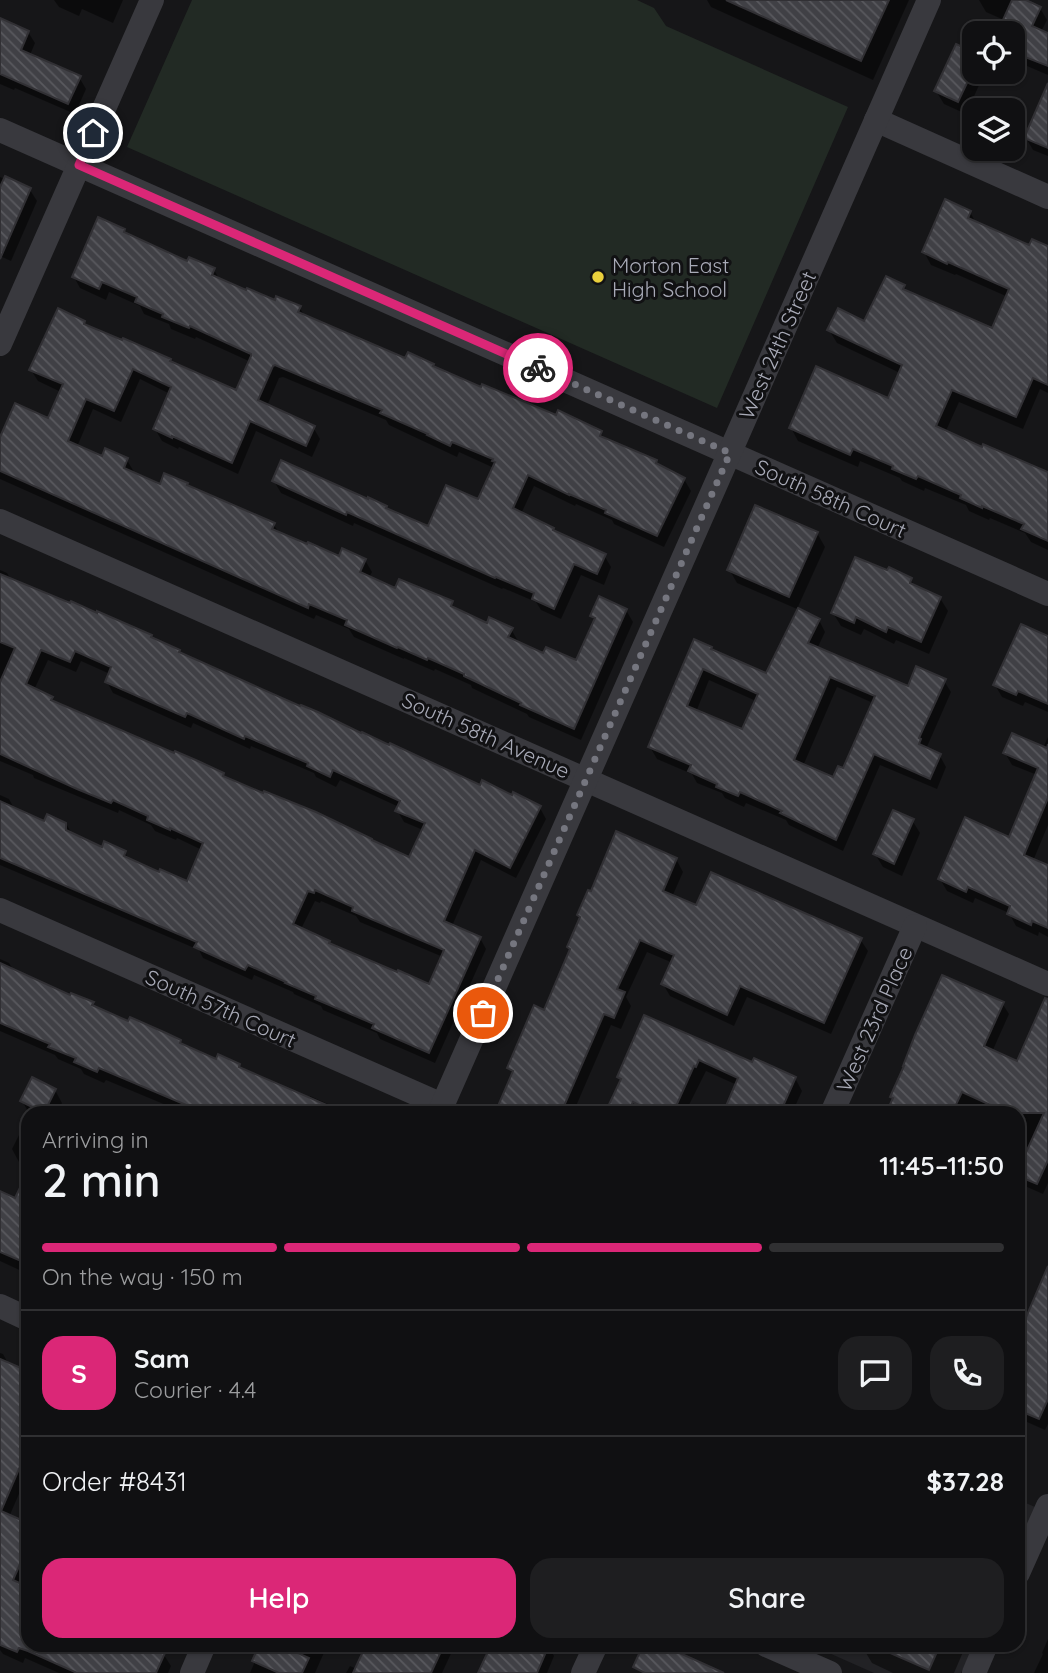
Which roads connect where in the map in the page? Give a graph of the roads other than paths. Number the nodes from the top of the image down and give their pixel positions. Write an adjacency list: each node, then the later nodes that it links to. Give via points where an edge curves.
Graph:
1 (152, 0): 5 (street)
2 (929, 0): 3 (street, West 24th Street)
3 (876, 120): 6 (street); 8 (street, West 24th Street)
4 (0, 130): 5 (street, South 58th Court)
5 (79, 165): 7 (street); 8 (street, South 58th Court)
6 (1048, 197)
7 (0, 344)
8 (730, 453): 10 (street, South 58th Court); 11 (street, West 24th Street)
9 (0, 521): 11 (street, South 58th Avenue)
10 (1048, 594)
11 (586, 780): 13 (street, South 58th Avenue); 16 (street, West 24th Street)
12 (0, 910): 15 (street, South 57th Court)
13 (915, 926): 14 (street, South 58th Avenue); 17 (street, West 23rd Place)
14 (1048, 984)
15 (433, 1106)
16 (441, 1106)
17 (835, 1106)
18 (0, 1306): 19 (street)
19 (21, 1316)
20 (1048, 1506): 21 (street)
21 (1025, 1557)
22 (201, 1652): 26 (street)
23 (593, 1652): 27 (street)
24 (782, 1652): 28 (street)
25 (983, 1652): 29 (street)
26 (192, 1673)
27 (583, 1673)
28 (830, 1673)
29 (974, 1673)

